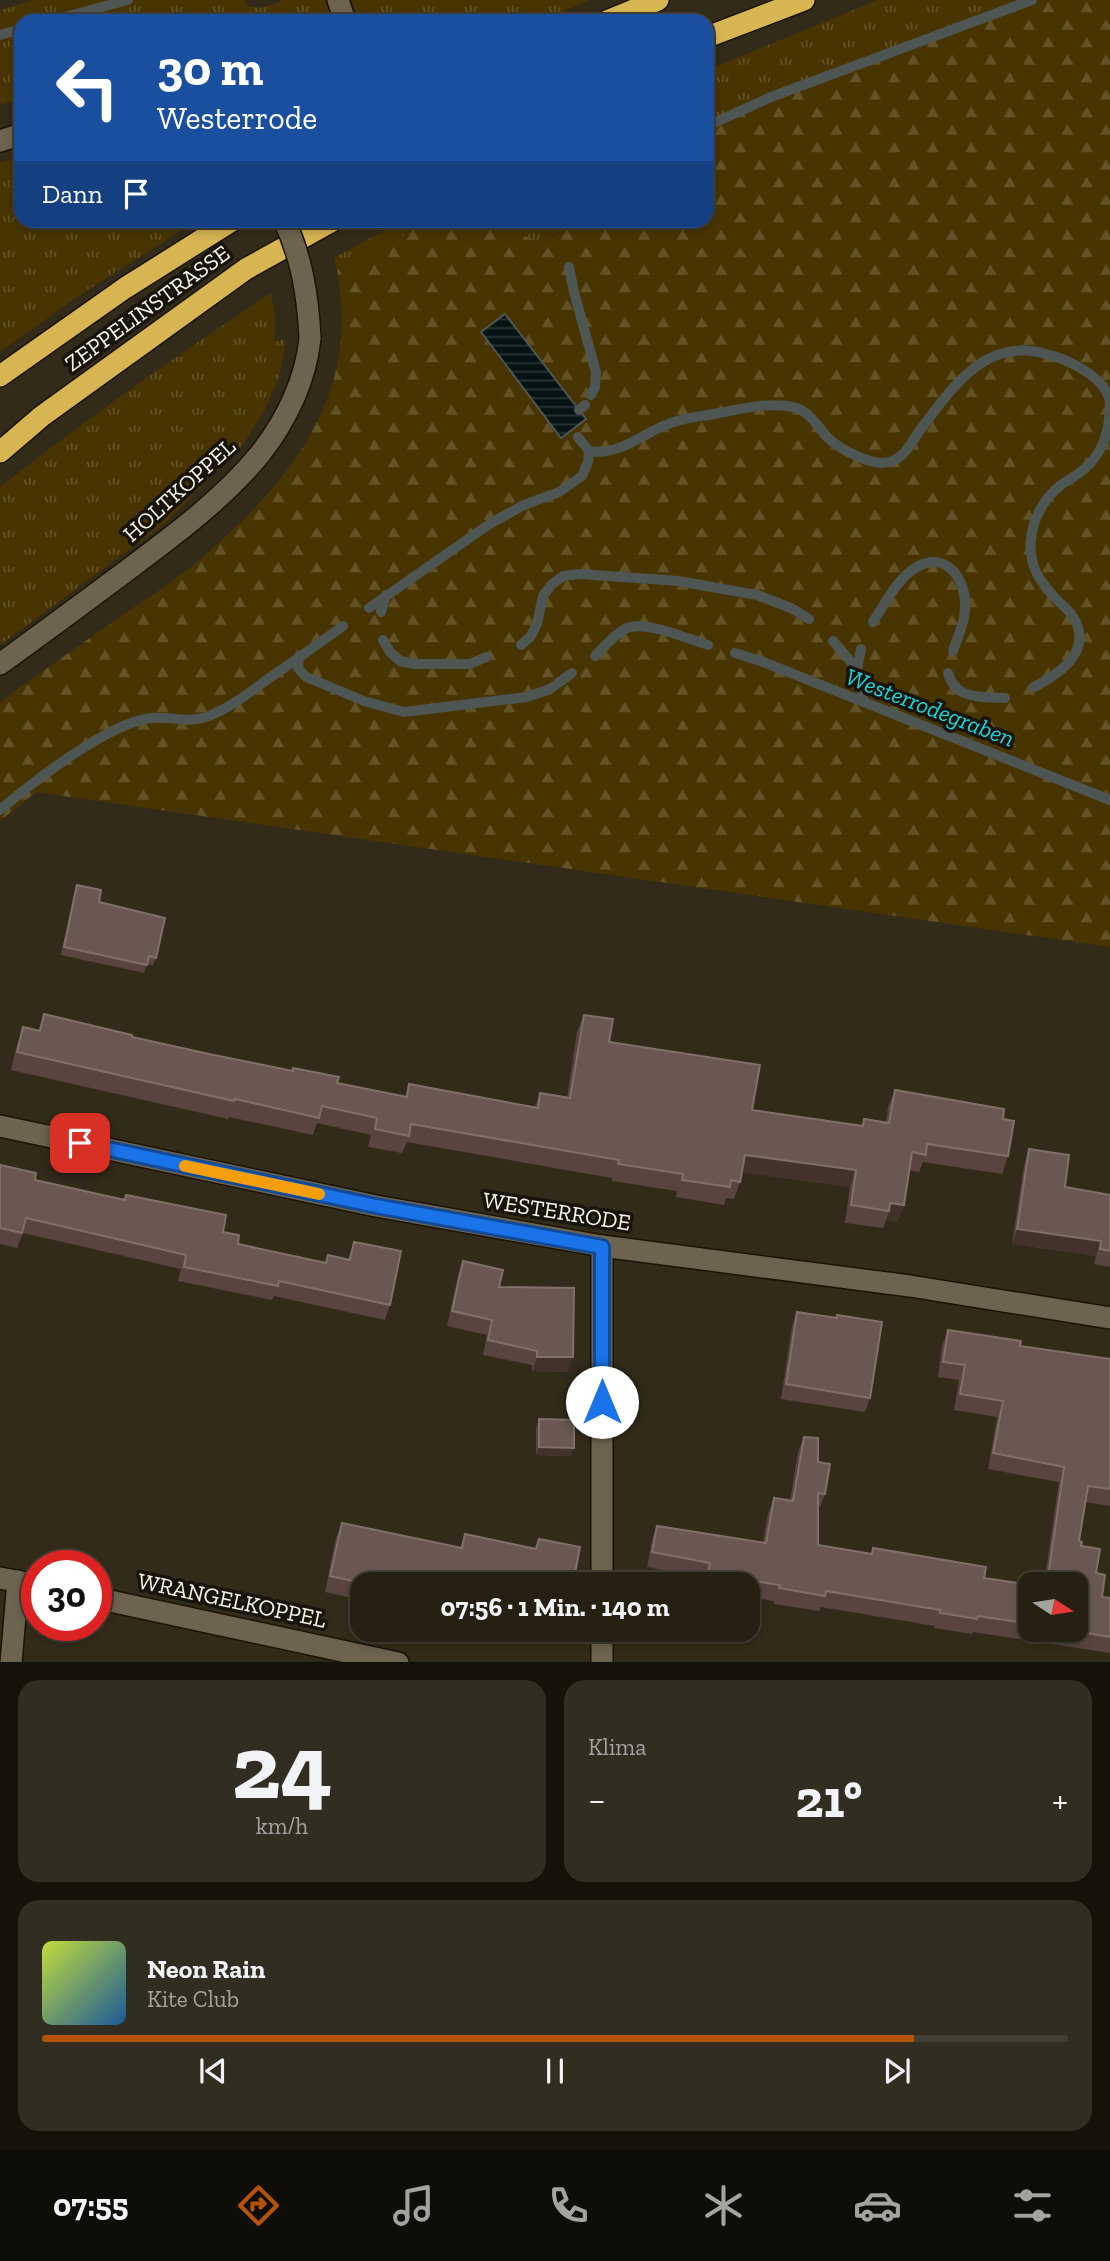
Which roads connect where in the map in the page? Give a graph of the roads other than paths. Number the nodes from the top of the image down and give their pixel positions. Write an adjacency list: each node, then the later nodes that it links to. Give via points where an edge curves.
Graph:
1 (657, 0): 3 (highway)
2 (804, 0): 4 (highway)
3 (624, 14)
4 (714, 34)
5 (220, 228): 8 (highway, ZEPPELINSTRASSE)
6 (287, 228): 10 (street, HOLTKOPPEL, bridge, via 308,298 309,353 285,416 260,454 174,535)
7 (320, 228): 9 (highway, ZEPPELINSTRASSE, via 246,269 42,416)
8 (0, 376)
9 (0, 452)
10 (0, 664)
11 (0, 1126): 12 (street, WESTERRODE, via 376,1206)
12 (602, 1247): 13 (street, WESTERRODE, via 897,1284); 14 (street)
13 (1110, 1318)
14 (602, 1572)
15 (18, 1581): 18 (street)
16 (112, 1601): 19 (street, WRANGELKOPPEL)
17 (602, 1642): 20 (street)
18 (11, 1662)
19 (398, 1662)
20 (602, 1662)

